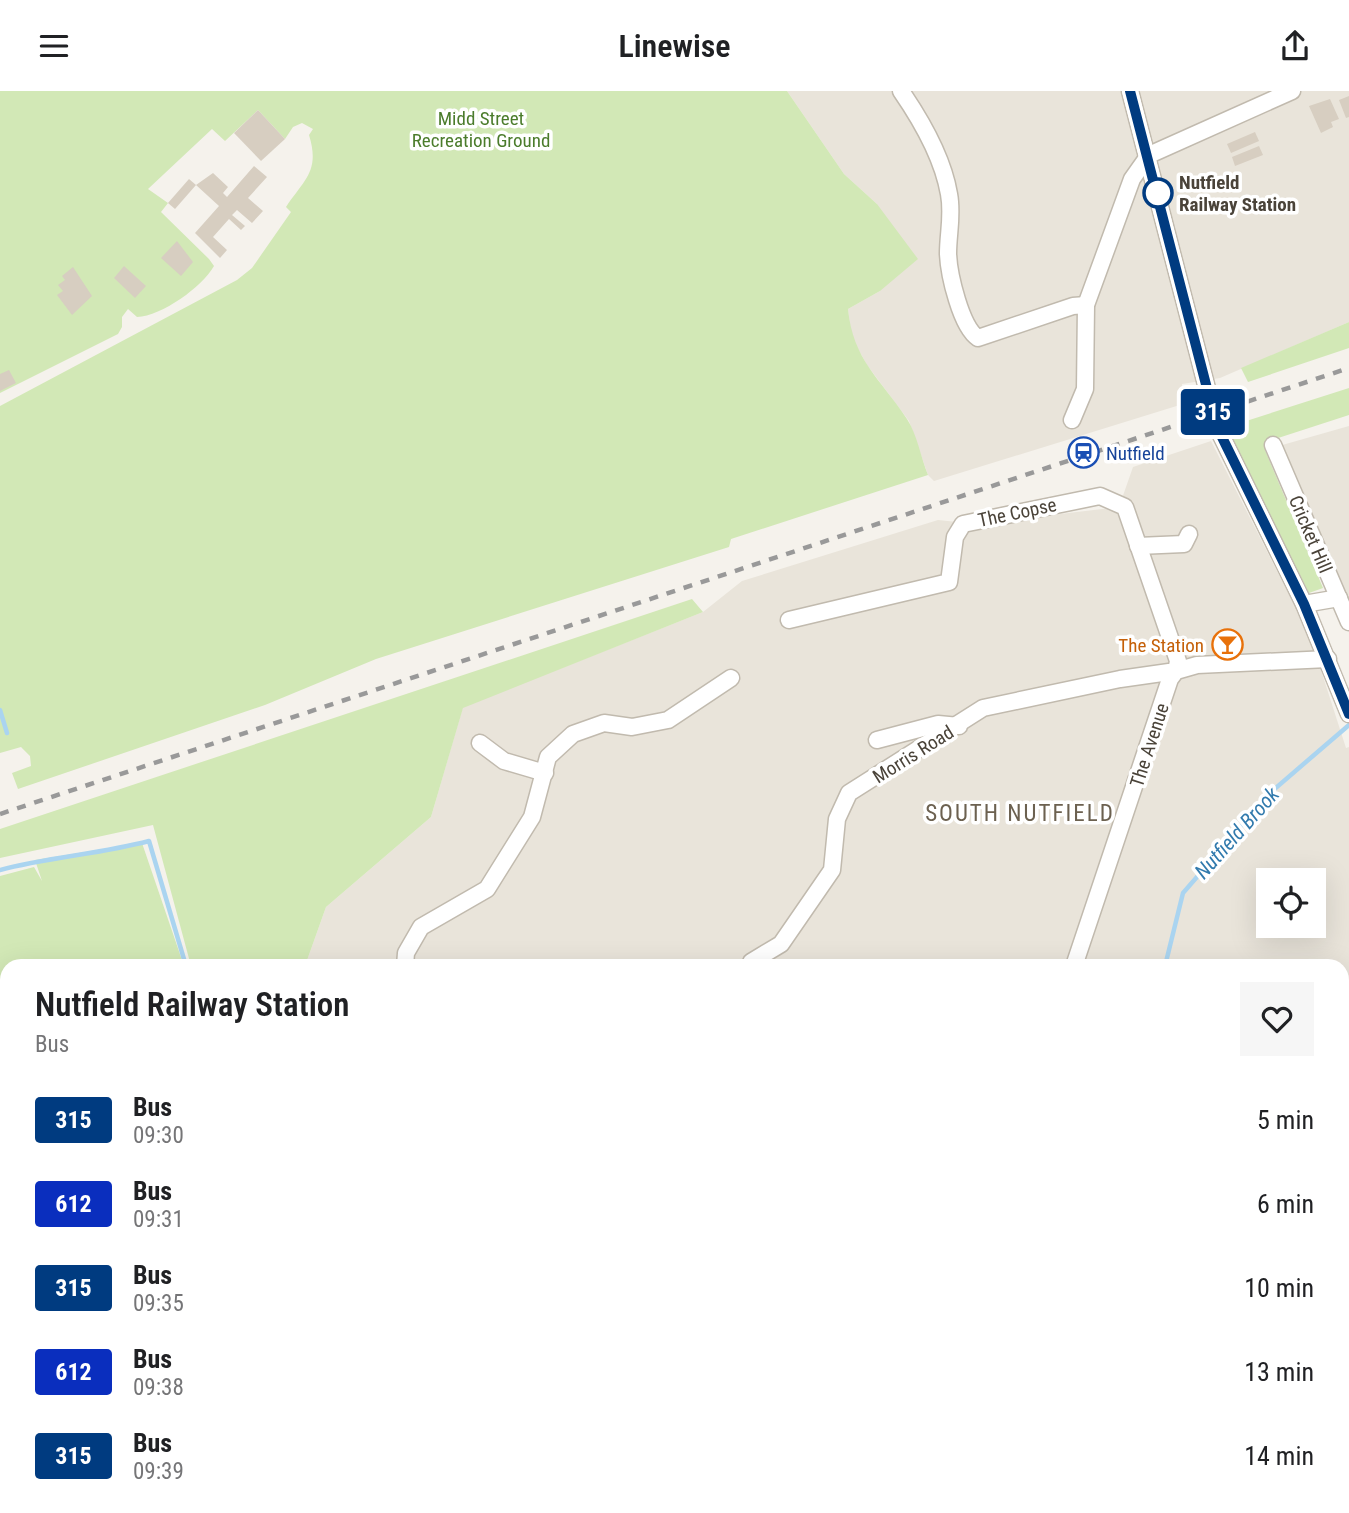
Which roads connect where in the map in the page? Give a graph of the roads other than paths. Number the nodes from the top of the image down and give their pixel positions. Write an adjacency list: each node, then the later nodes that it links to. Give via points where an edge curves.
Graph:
1 (901, 91): 5 (street, via 933,149 949,191 948,254 969,332 978,338)
2 (1130, 91): 4 (street)
3 (1292, 91): 4 (street)
4 (1149, 155): 5 (street, via 1132,179 1115,219); 11 (street, via 1217,427)
5 (1086, 305): 6 (street, via 1085,389)
6 (1072, 420)
7 (1273, 445): 10 (street, Cricket Hill)
8 (1189, 534): 9 (street, via 1184,544)
9 (1138, 546): 12 (street, The Copse, via 1125,507 1100,496 1071,500 964,524 956,537 949,582); 15 (street, via 1178,661)
10 (1339, 598): 11 (street); 13 (street, Cricket Hill)
11 (1304, 604): 14 (street)
12 (789, 620)
13 (1349, 622)
14 (1328, 659): 15 (street, via 1197,664); 17 (street)
15 (1176, 671): 18 (street, Morris Road, via 983,708); 24 (street, The Avenue)
16 (731, 678): 21 (street, via 668,720 632,727 604,723 573,734 548,757)
17 (1348, 710)
18 (959, 726): 19 (street, via 938,724); 23 (street, Morris Road, via 849,793 837,819 832,870 781,944)
19 (877, 740)
20 (480, 743): 21 (street, via 504,761)
21 (545, 773): 22 (street, via 532,817 487,889 421,927)
22 (406, 959)
23 (756, 959)
24 (1076, 959)

